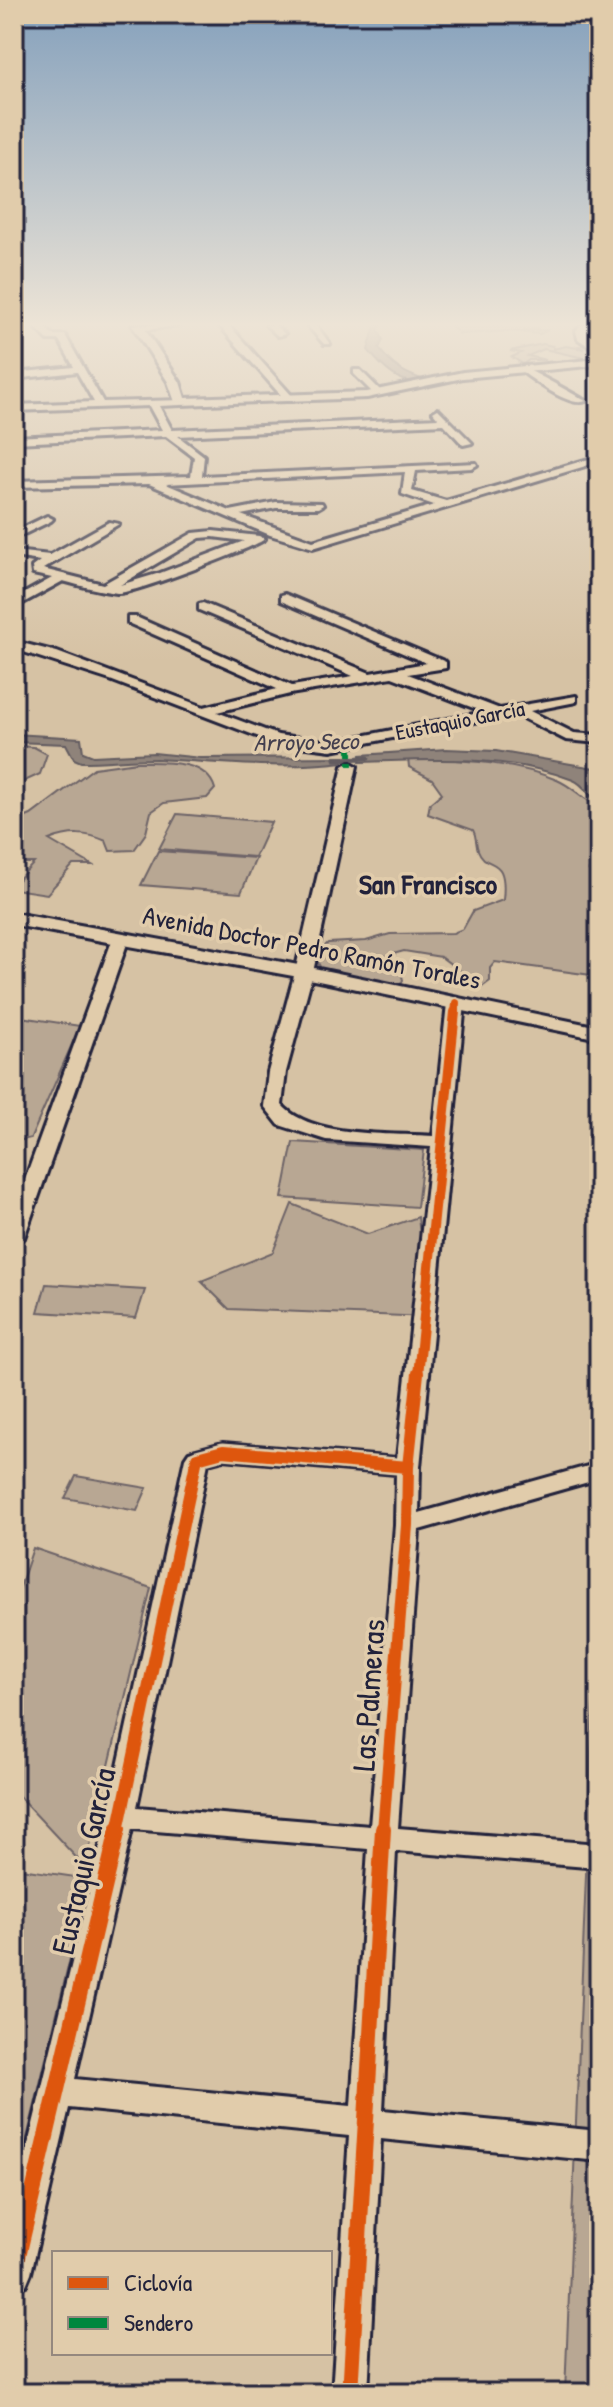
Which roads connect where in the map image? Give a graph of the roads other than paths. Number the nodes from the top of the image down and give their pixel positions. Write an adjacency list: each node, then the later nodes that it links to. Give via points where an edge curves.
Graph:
1 (97, 437): 4 (street)
2 (173, 437): 9 (street, via 199,456)
3 (461, 437): 5 (street)
4 (14, 440)
5 (467, 443)
6 (599, 459): 13 (street)
7 (472, 465): 8 (street)
8 (411, 468): 9 (street); 13 (street, via 406,492)
9 (196, 479): 10 (street)
10 (150, 481): 11 (street); 14 (street)
11 (14, 484)
12 (318, 505): 14 (street, via 276,505)
13 (447, 505): 17 (street, via 319,545)
14 (230, 514): 17 (street)
15 (47, 519): 18 (street)
16 (113, 524): 21 (street)
17 (274, 533): 19 (street)
18 (14, 536)
19 (259, 539): 23 (street, via 134,586); 23 (street, via 197,535)
20 (14, 554): 21 (street)
21 (51, 559): 22 (street, via 36,569)
22 (59, 579): 23 (street); 25 (street)
23 (105, 588)
24 (285, 598): 29 (street, via 441,665)
25 (14, 604)
26 (203, 607): 30 (street)
27 (132, 620): 31 (street)
28 (14, 645): 34 (street, Eustaquio García)
29 (394, 674): 30 (street); 35 (street)
30 (368, 677): 31 (street)
31 (290, 690): 34 (street)
32 (571, 699): 33 (street, Eustaquio García)
33 (517, 710): 35 (street, Eustaquio García); 36 (street, via 571,737)
34 (202, 711): 35 (street, Eustaquio García, via 275,739 331,746)
35 (499, 713)
36 (599, 739)
37 (350, 766): 40 (street)
38 (14, 919): 39 (street, Avenida Doctor Pedro Ramón Torales)
39 (121, 938): 40 (street, Avenida Doctor Pedro Ramón Torales); 44 (street)
40 (304, 972): 41 (street, Avenida Doctor Pedro Ramón Torales); 43 (street, via 273,1106 286,1121 326,1134)
41 (456, 1003): 42 (street, Avenida Doctor Pedro Ramón Torales); 43 (street, Las Palmeras)
42 (599, 1033)
43 (443, 1142): 45 (street, Las Palmeras)
44 (14, 1238)
45 (408, 1467): 47 (street, Las Palmeras); 48 (street, Eustaquio García, via 223,1451 197,1458)
46 (599, 1471): 47 (street)
47 (407, 1525): 49 (street, Las Palmeras)
48 (121, 1817): 49 (street); 51 (street, Eustaquio García)
49 (383, 1840): 50 (street); 52 (street, Las Palmeras)
50 (599, 1856)
51 (56, 2092): 52 (street); 54 (street, Eustaquio García)
52 (366, 2122): 53 (street); 55 (street, Las Palmeras)
53 (599, 2146)
54 (14, 2273)
55 (350, 2393)

